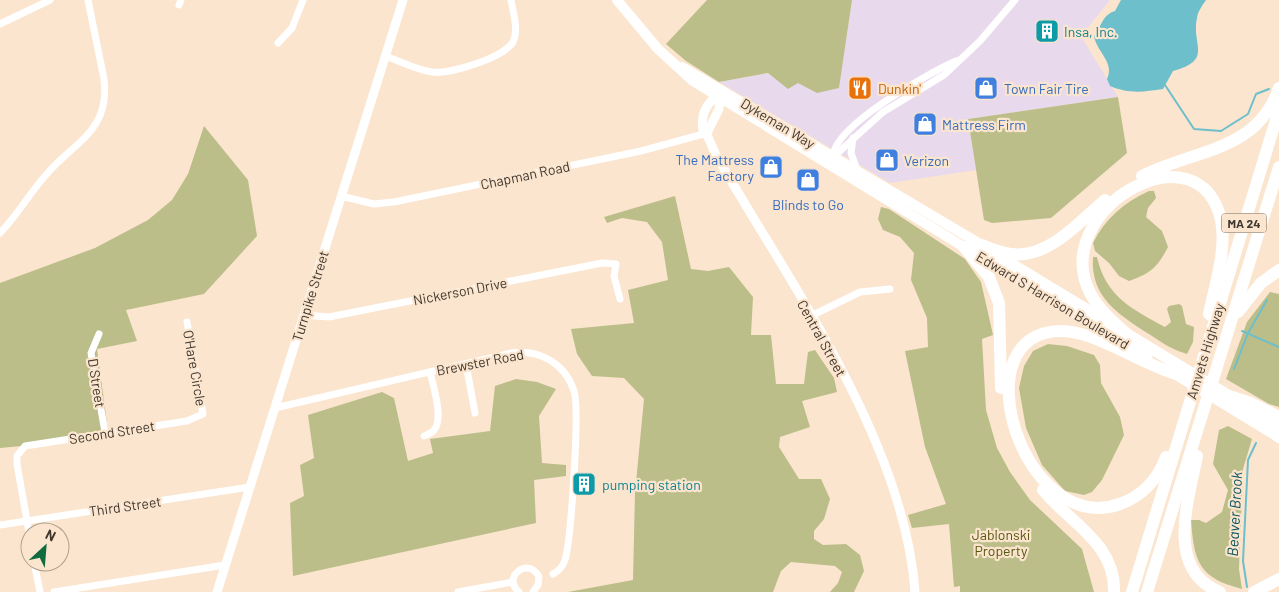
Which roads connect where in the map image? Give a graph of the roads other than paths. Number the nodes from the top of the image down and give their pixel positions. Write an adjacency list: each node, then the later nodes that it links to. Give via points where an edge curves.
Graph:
1 (50, 0): 8 (street)
2 (88, 0): 21 (street, via 106,92 102,112 90,133 46,174)
3 (302, 0): 9 (street, via 292,28)
4 (403, 0): 10 (street, Turnpike Street)
5 (511, 0): 10 (street, via 515,36 512,43 493,57 444,73 431,72)
6 (617, 0): 13 (main road, via 658,49 693,81)
7 (1015, 0): 11 (street)
8 (0, 24)
9 (278, 43)
10 (385, 56): 20 (street, Turnpike Street)
11 (959, 60): 16 (street, via 944,75 883,112); 17 (street, via 866,114 836,143)
12 (1279, 88): 22 (highway, via 1265,117 1243,136 1156,169 1127,184 1044,249 1011,254)
13 (721, 95): 15 (street, via 719,109); 17 (main road, Dykeman Way)
14 (1279, 110): 33 (highway, Amvets Highway / MA 24)
15 (707, 134): 20 (street, Chapman Road, via 641,151 394,202 374,204); 28 (street, Central Street, via 717,157)
16 (853, 138): 17 (street); 19 (street, via 851,153)
17 (830, 160): 19 (main road, Edward S Harrison Boulevard); 23 (main road, Edward S Harrison Boulevard)
18 (1279, 167): 29 (highway, Amvets Highway / MA 24)
19 (857, 170): 22 (main road, Edward S Harrison Boulevard)
20 (341, 196): 27 (street, Turnpike Street)
21 (0, 233)
22 (982, 245): 32 (main road, Edward S Harrison Boulevard)
23 (964, 246): 35 (main road, Edward S Harrison Boulevard); 63 (highway, via 989,277 999,303 1002,399 1013,441 1041,488 1100,546 1109,562)
24 (1279, 270): 29 (highway, via 1260,283)
25 (890, 289): 28 (street, via 860,292)
26 (620, 299): 27 (street, Nickerson Drive, via 614,276 616,264 596,264 329,317)
27 (304, 315): 38 (street, Turnpike Street)
28 (811, 316): 62 (street, Central Street, via 852,393 894,489 908,536)
29 (1233, 318): 42 (highway, Amvets Highway / MA 24)
30 (187, 322): 39 (street, O'Hare Circle)
31 (99, 334): 43 (street, D Street, via 91,353)
32 (1128, 335): 33 (highway, via 1090,293 1082,266 1084,244 1099,216 1119,198 1143,183 1167,176 1187,179 1199,186 1215,204 1221,220 1222,245 1208,320); 35 (main road, Edward S Harrison Boulevard)
33 (1209, 337): 44 (highway, Amvets Highway / MA 24)
34 (466, 364): 36 (street, Brewster Road); 40 (street); 52 (street, Brewster Road, via 511,353 530,352 558,365 573,387 576,408 566,553 562,567)
35 (1177, 370): 37 (main road, Edward S Harrison Boulevard); 44 (highway, via 1159,370 1087,336 1055,331 1032,339 1018,351 1009,371 1008,392 1018,437 1034,467 1055,492 1085,507 1114,506 1138,495 1154,480)
36 (430, 372): 38 (street, Brewster Road); 46 (street, via 438,422 434,430)
37 (1225, 399): 41 (highway, via 1251,403); 45 (main road, Edward S Harrison Boulevard)
38 (275, 408): 47 (street, Turnpike Street)
39 (203, 414): 43 (street, Second Street, via 187,421)
40 (475, 414)
41 (1279, 417)
42 (1198, 430): 65 (highway, Amvets Highway / MA 24); 66 (highway, via 1198,454 1184,532 1185,547 1194,573)
43 (105, 432): 48 (street, Second Street, via 21,449 17,464)
44 (1180, 434): 64 (highway, Amvets Highway / MA 24)
45 (1279, 434)
46 (424, 436)
47 (250, 487): 48 (street, Third Street); 50 (street, Turnpike Street)
48 (27, 521): 49 (street, Third Street)
49 (0, 525)
50 (225, 565): 57 (street); 58 (street, Turnpike Street)
51 (36, 572): 56 (street)
52 (554, 574)
53 (1279, 579): 67 (highway)
54 (513, 582): 59 (street); 60 (street); 61 (street, via 518,570 532,569 539,581)
55 (1279, 587): 68 (highway)
56 (40, 592)
57 (54, 592)
58 (217, 592)
59 (458, 592)
60 (519, 592)
61 (533, 592)
62 (915, 592)
63 (1114, 592)
64 (1132, 592)
65 (1147, 592)
66 (1220, 592)
67 (1254, 592)
68 (1271, 592)

